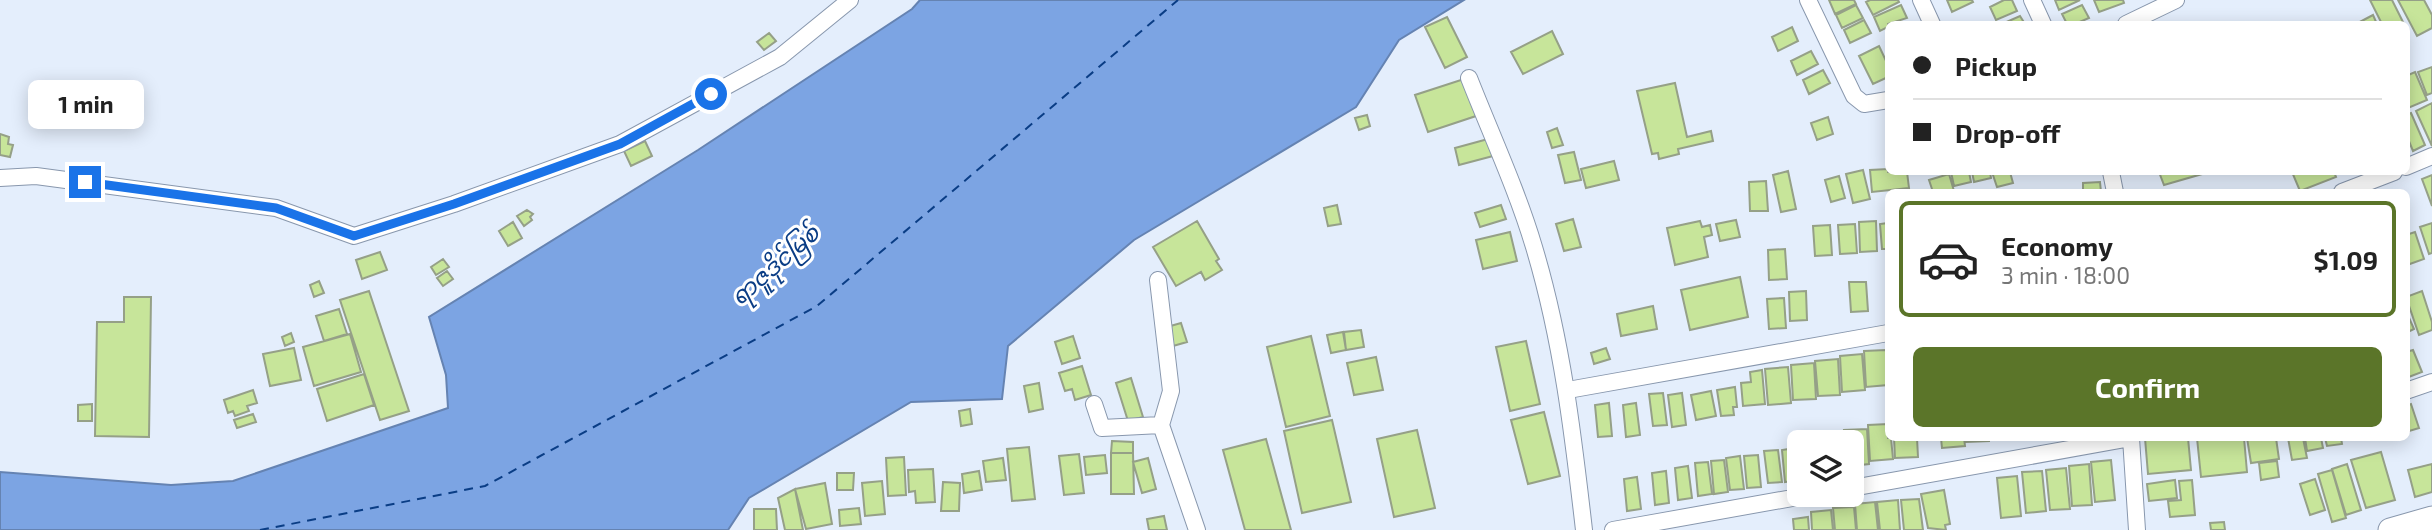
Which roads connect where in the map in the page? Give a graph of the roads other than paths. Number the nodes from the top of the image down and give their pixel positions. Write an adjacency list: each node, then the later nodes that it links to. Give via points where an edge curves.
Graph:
1 (850, 0): 15 (street, via 780,57 620,144 354,236 276,208 36,176)
2 (1808, 0): 11 (street, via 1854,96 1864,104)
3 (1920, 0): 7 (street)
4 (2032, 0): 8 (street)
5 (2176, 0): 6 (street)
6 (2153, 5): 9 (street)
7 (1930, 21)
8 (2042, 21)
9 (2130, 21)
10 (1469, 78): 20 (street, via 1533,245)
11 (1885, 100)
12 (2432, 156): 13 (street)
13 (2410, 165)
14 (2386, 175): 16 (street)
15 (0, 177)
16 (2350, 189)
17 (1158, 280): 23 (street, via 1171,391)
18 (1885, 334): 20 (street)
19 (2432, 382): 21 (street)
20 (1568, 390): 30 (street)
21 (2410, 390)
22 (1094, 404): 23 (street, via 1102,428)
23 (1161, 425): 29 (street)
24 (2114, 441): 26 (street)
25 (2131, 441): 32 (street)
26 (1864, 486)
27 (1787, 499): 31 (street)
28 (2432, 518): 33 (street)
29 (1197, 530)
30 (1584, 530)
31 (1613, 530)
32 (2137, 530)
33 (2390, 530)

